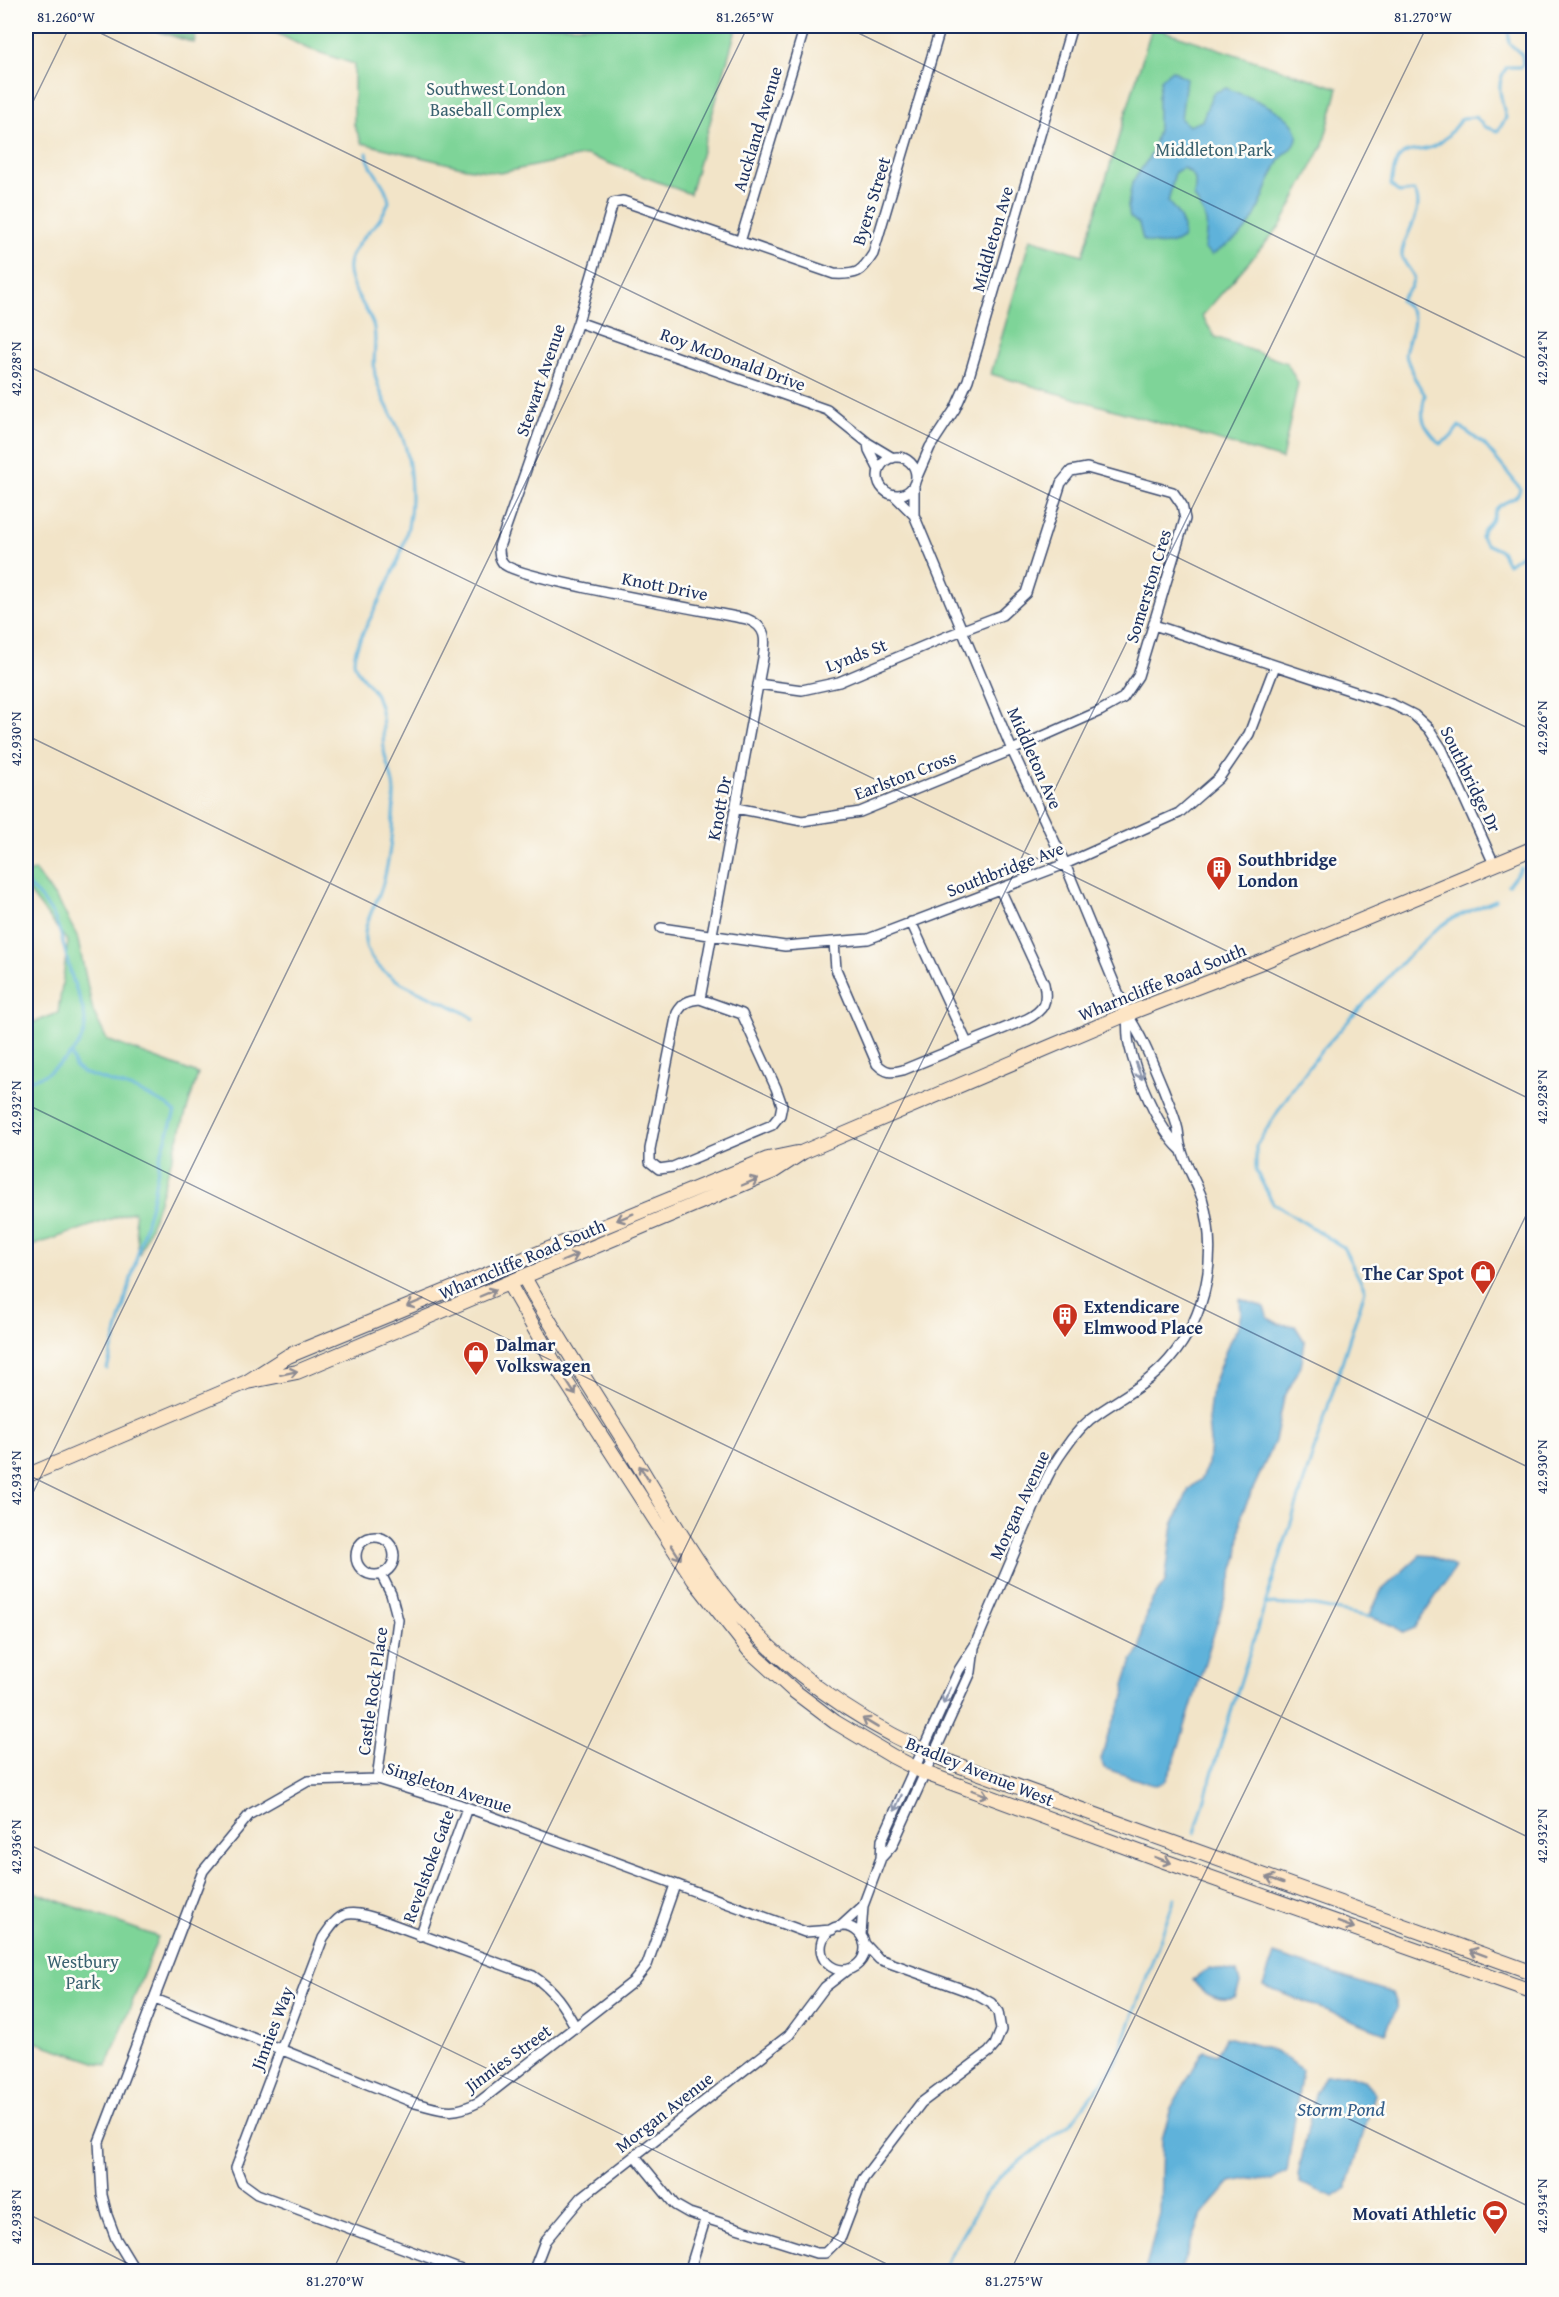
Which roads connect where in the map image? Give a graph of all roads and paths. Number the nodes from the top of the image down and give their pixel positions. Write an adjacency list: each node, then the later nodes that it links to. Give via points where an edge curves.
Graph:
1 (805, 26): 5 (street, Auckland Avenue)
2 (941, 26): 5 (street, Byers Street, via 873,254 863,270 834,274)
3 (1072, 26): 8 (street, Middleton Ave, via 968,380)
4 (613, 203): 5 (street, Byers Street, via 623,201); 6 (street, Stewart Avenue)
5 (740, 242)
6 (578, 322): 7 (street, Roy McDonald Drive, via 827,410); 15 (street, Stewart Avenue, via 499,547)
7 (868, 443): 9 (street, Roy McDonald Drive); 11 (street)
8 (927, 454): 10 (street); 12 (street, Middleton Ave)
9 (893, 458): 10 (street); 11 (street)
10 (905, 459): 12 (street, via 914,467)
11 (879, 470): 13 (street, via 879,483)
12 (915, 481): 13 (street, via 909,491); 14 (street)
13 (894, 495): 14 (street)
14 (914, 515): 17 (street, Middleton Ave)
15 (504, 565): 19 (street, Knott Drive, via 559,581 756,623 765,639)
16 (1154, 625): 17 (street, Somerston Cres, via 1185,519 1182,505 1173,492 1087,468 1071,471 1061,483 1026,593 1002,615); 18 (street, Southbridge Dr); 20 (street, Somerston Cres, via 1138,676 1124,699)
17 (962, 630): 19 (street, Lynds St, via 839,682 802,690); 20 (street, Middleton Ave)
18 (1275, 666): 23 (street, Southbridge Ave, via 1249,734 1219,778 1179,813); 24 (street, Southbridge Dr, via 1414,715 1442,749)
19 (758, 684): 21 (street, Knott Dr)
20 (1012, 750): 21 (street, Earlston Cross, via 860,812 802,821); 23 (street, Middleton Ave)
21 (736, 808): 28 (street, Knott Dr)
22 (1533, 848): 24 (main road, Wharncliffe Road South)
23 (1065, 864): 25 (street, Southbridge Ave); 31 (street, Middleton Ave)
24 (1494, 864): 31 (main road, Wharncliffe Road South)
25 (1000, 889): 26 (street, Southbridge Ave); 32 (street, via 1047,997 1038,1013)
26 (911, 922): 29 (street, Southbridge Ave, via 868,939); 32 (street)
27 (661, 928): 28 (street, Southbridge Ave)
28 (711, 937): 29 (street, Southbridge Ave, via 785,946); 30 (street, Knott Dr)
29 (834, 942): 32 (street, via 841,983 877,1064 884,1071 903,1070)
30 (700, 999): 30 (street, via 682,1004 676,1013 650,1149 650,1162 660,1168 673,1167 772,1125 780,1115 782,1105 776,1088 742,1014)
31 (1127, 1014): 33 (street, Morgan Avenue, via 1142,1036 1171,1107); 33 (street, Morgan Avenue, one-way to 33, via 1128,1043 1147,1093 1168,1138); 34 (main road, Wharncliffe Road South)
32 (967, 1043)
33 (1181, 1150): 40 (street, Morgan Avenue, via 1202,1198 1209,1237 1208,1276 1197,1314 1182,1343 1162,1368 1083,1426 1063,1451 1047,1479 975,1645 971,1672)
34 (803, 1152): 35 (main road, Wharncliffe Road South, one-way to 34, via 774,1171); 37 (main road, Wharncliffe Road South, one-way to 37, via 768,1159 497,1269 288,1356)
35 (524, 1277): 36 (main road, Wharncliffe Road South); 40 (main road, Bradley Avenue West, one-way to 35, via 845,1708 798,1673 749,1627 703,1569)
36 (509, 1284): 37 (main road, Wharncliffe Road South, one-way to 36, via 297,1372); 41 (main road, Bradley Avenue West, one-way to 41, via 556,1366 694,1580 749,1650 835,1722)
37 (247, 1382): 38 (main road, Wharncliffe Road South)
38 (26, 1476)
39 (381, 1574): 39 (street, via 392,1564 393,1549 383,1538 369,1538 358,1547 357,1562 366,1573); 42 (street, Castle Rock Place, via 399,1620)
40 (927, 1752): 41 (street, Morgan Avenue); 54 (main road, Bradley Avenue West, one-way to 40)
41 (919, 1770): 45 (street, Morgan Avenue, via 882,1840 880,1858); 56 (main road, Bradley Avenue West, one-way to 56)
42 (377, 1779): 43 (street, Singleton Avenue); 57 (street, Singleton Avenue, via 308,1781 250,1814 203,1871)
43 (467, 1808): 44 (street, Singleton Avenue); 48 (street, Revelstoke Gate)
44 (675, 1885): 47 (street, Singleton Avenue); 58 (street, Jinnies Street, via 647,1965 634,1981)
45 (863, 1906): 46 (street, Morgan Avenue); 49 (street, Morgan Avenue)
46 (836, 1928): 47 (street, Singleton Avenue); 49 (street, via 851,1928); 50 (street, via 822,1943)
47 (805, 1932): 50 (street)
48 (420, 1936): 58 (street, Jinnies Way, via 533,1976 549,1987); 59 (street, Jinnies Way, via 361,1914 336,1918 323,1938)
49 (862, 1939): 51 (street); 52 (street, via 863,1957)
50 (824, 1957): 53 (street, via 834,1968); 55 (street)
51 (879, 1959): 52 (street); 61 (street, via 984,1998 998,2012 1000,2030 995,2045 921,2103 863,2179 846,2227 825,2253)
52 (858, 1965): 53 (street)
53 (847, 1970): 55 (street, Morgan Avenue)
54 (1533, 1973)
55 (825, 1987): 60 (street, Morgan Avenue, via 789,2035)
56 (1533, 1992)
57 (155, 1998): 59 (street, Jinnies Street); 62 (street, Singleton Avenue, via 99,2142 107,2215 116,2239)
58 (576, 2028): 59 (street, Jinnies Street, via 479,2102 449,2112 415,2103)
59 (281, 2049): 63 (street, Jinnies Way, via 236,2168 242,2183 257,2194)
60 (635, 2156): 61 (street, via 675,2205); 64 (street, Morgan Avenue, via 582,2197 562,2219 546,2241)
61 (705, 2220): 65 (street)
62 (136, 2271)
63 (467, 2271)
64 (533, 2271)
65 (689, 2271)

